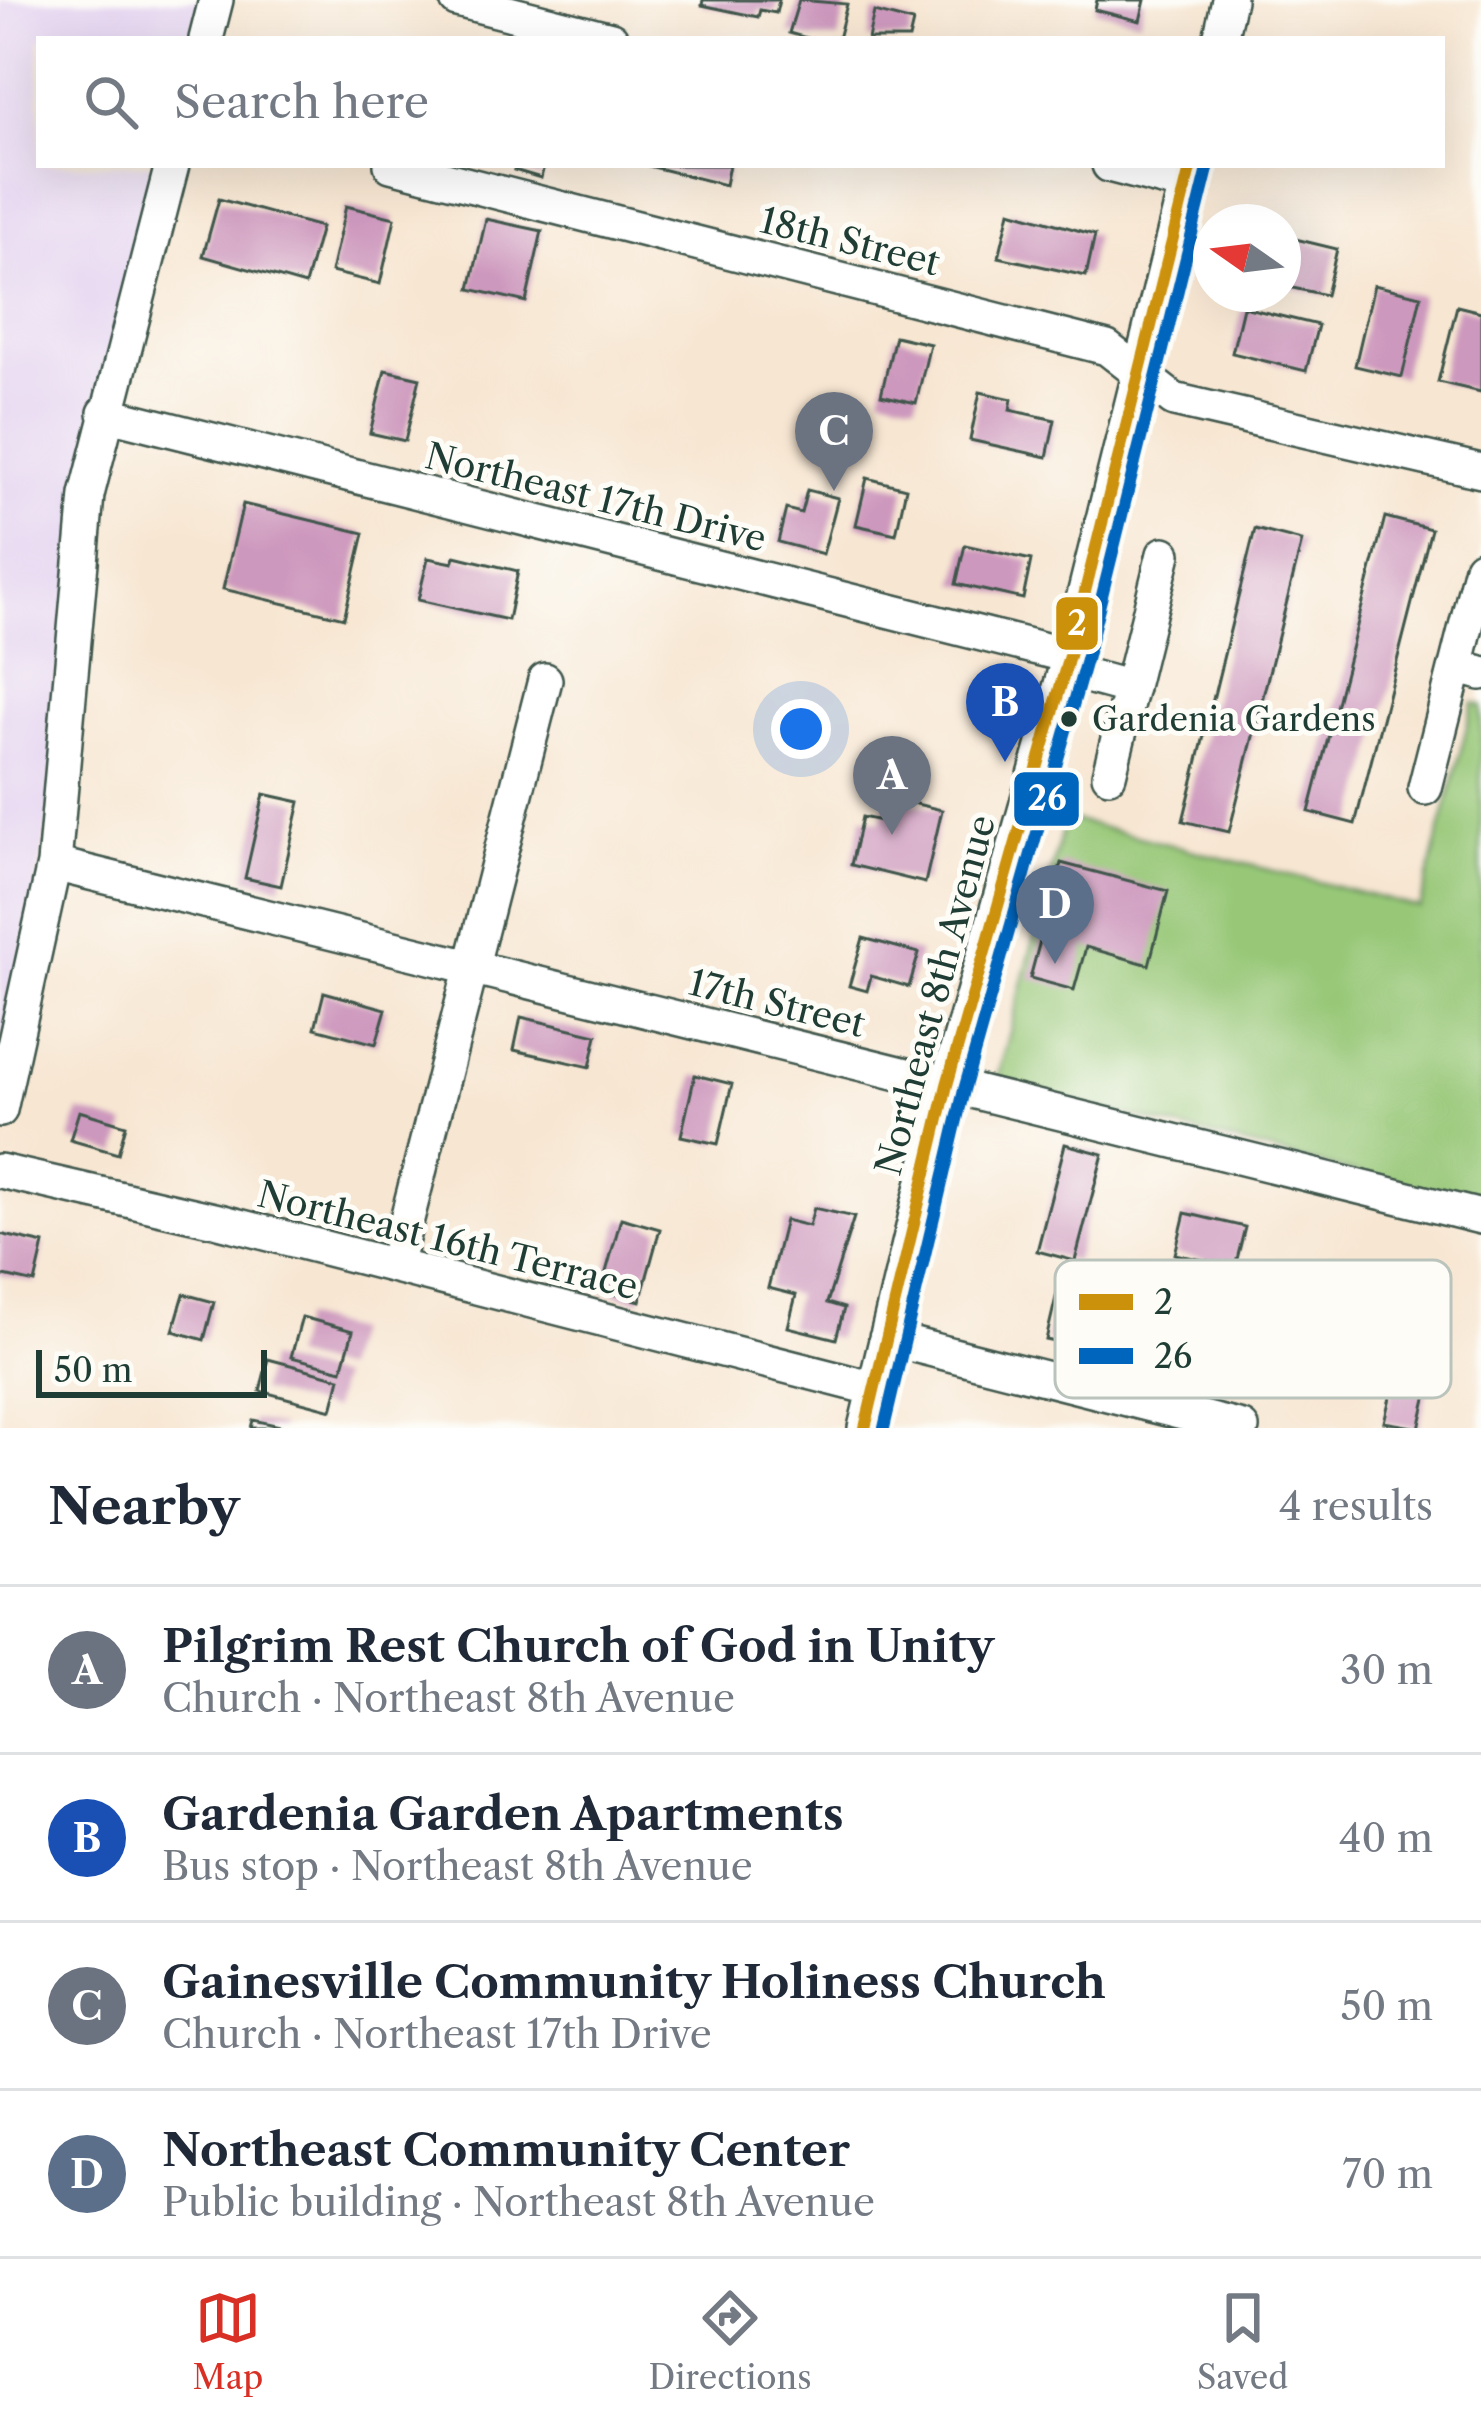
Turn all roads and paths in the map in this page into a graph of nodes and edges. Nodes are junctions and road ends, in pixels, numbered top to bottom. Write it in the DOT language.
graph roads {
  1 [pos="216,0"];
  2 [pos="457,0"];
  3 [pos="1229,0"];
  4 [pos="207,36"];
  5 [pos="599,36"];
  6 [pos="1221,36"];
  7 [pos="171,168"];
  8 [pos="403,168"];
  9 [pos="1133,168"];
  10 [pos="1188,175"];
  11 [pos="1142,375"];
  12 [pos="105,413"];
  13 [pos="1481,471"];
  14 [pos="1164,554"];
  15 [pos="1481,567"];
  16 [pos="1067,663"];
  17 [pos="1469,669"];
  18 [pos="545,680"];
  19 [pos="1131,688"];
  20 [pos="1109,775"];
  21 [pos="1425,788"];
  22 [pos="54,864"];
  23 [pos="473,968"];
  24 [pos="947,1085"];
  25 [pos="0,1110"];
  26 [pos="0,1171"];
  27 [pos="1481,1217"];
  28 [pos="395,1266"];
  29 [pos="886,1338"];
  30 [pos="1055,1381"];
  31 [pos="875,1389"];
  32 [pos="1123,1398"];
  33 [pos="865,1428"];
  34 [pos="1242,1428"];
  1 -- 4 [label="street"];
  2 -- 5 [label="street"];
  3 -- 6 [label="street"];
  7 -- 12 [label="street"];
  8 -- 11 [label="street, 18th Street"];
  9 -- 10 [label="street"];
  10 -- 11 [label="street, Northeast 8th Avenue"];
  11 -- 13 [label="street, 18th Street"];
  11 -- 16 [label="street, Northeast 8th Avenue"];
  12 -- 16 [label="street, Northeast 17th Drive"];
  12 -- 22 [label="street"];
  14 -- 19 [label="street"];
  15 -- 17 [label="street"];
  16 -- 19 [label="street, Northeast 17th Drive"];
  16 -- 24 [label="street, Northeast 8th Avenue"];
  17 -- 21 [label="street"];
  18 -- 23 [label="street"];
  19 -- 20 [label="street"];
  22 -- 23 [label="street, 17th Street"];
  22 -- 25 [label="street"];
  23 -- 24 [label="street, 17th Street"];
  23 -- 28 [label="street"];
  24 -- 27 [label="street, 17th Street"];
  24 -- 29 [label="street, Northeast 8th Avenue"];
  26 -- 28 [label="street, Northeast 16th Terrace"];
  28 -- 31 [label="street, Northeast 16th Terrace"];
  29 -- 30 [label="street"];
  29 -- 31 [label="street, Northeast 8th Avenue"];
  31 -- 33 [label="street, Northeast 8th Avenue"];
  32 -- 34 [label="street"];
}
